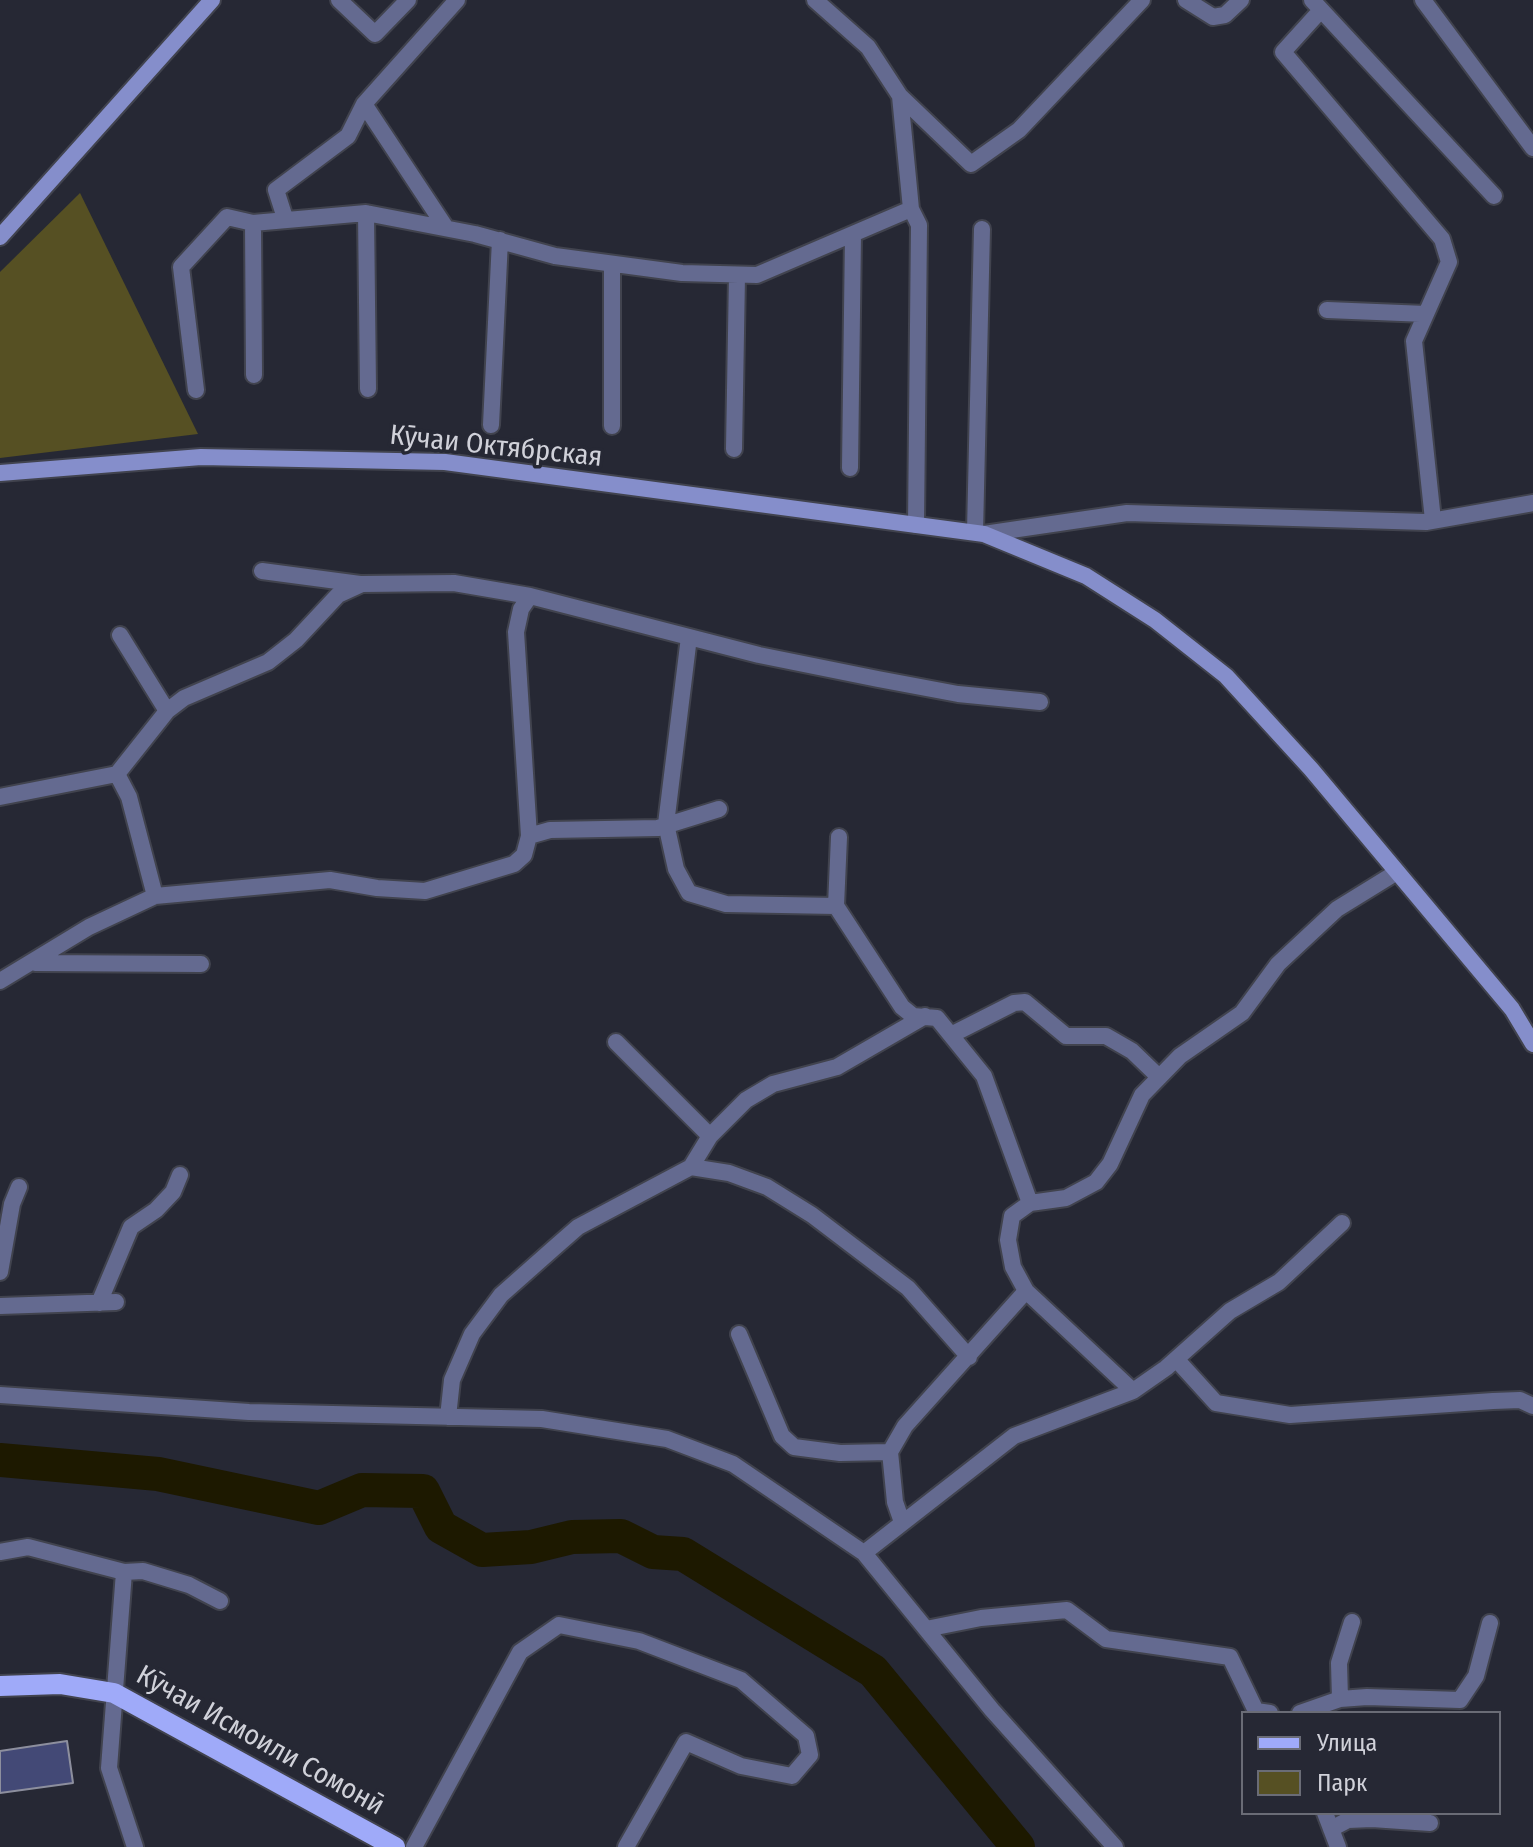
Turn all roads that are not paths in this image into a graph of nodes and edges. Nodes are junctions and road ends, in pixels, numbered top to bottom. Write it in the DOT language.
graph roads {
  1 [pos="212,0"];
  2 [pos="339,0"];
  3 [pos="408,0"];
  4 [pos="457,0"];
  5 [pos="815,0"];
  6 [pos="1142,0"];
  7 [pos="1186,0"];
  8 [pos="1241,0"];
  9 [pos="1423,0"];
  10 [pos="1316,5"];
  11 [pos="900,96"];
  12 [pos="364,104"];
  13 [pos="1533,148"];
  14 [pos="1494,196"];
  15 [pos="911,209"];
  16 [pos="366,213"];
  17 [pos="285,218"];
  18 [pos="253,223"];
  19 [pos="446,228"];
  20 [pos="982,229"];
  21 [pos="853,234"];
  22 [pos="0,237"];
  23 [pos="500,240"];
  24 [pos="612,264"];
  25 [pos="737,275"];
  26 [pos="1327,310"];
  27 [pos="1426,314"];
  28 [pos="254,375"];
  29 [pos="368,389"];
  30 [pos="196,390"];
  31 [pos="491,425"];
  32 [pos="612,426"];
  33 [pos="734,449"];
  34 [pos="850,468"];
  35 [pos="0,473"];
  36 [pos="1533,503"];
  37 [pos="1433,520"];
  38 [pos="916,525"];
  39 [pos="979,533"];
  40 [pos="262,571"];
  41 [pos="362,584"];
  42 [pos="530,596"];
  43 [pos="120,635"];
  44 [pos="689,637"];
  45 [pos="1040,702"];
  46 [pos="167,711"];
  47 [pos="117,774"];
  48 [pos="0,797"];
  49 [pos="719,809"];
  50 [pos="666,824"];
  51 [pos="529,836"];
  52 [pos="839,837"];
  53 [pos="1397,872"];
  54 [pos="155,896"];
  55 [pos="836,906"];
  56 [pos="33,963"];
  57 [pos="201,964"];
  58 [pos="0,981"];
  59 [pos="926,1016"];
  60 [pos="951,1035"];
  61 [pos="616,1042"];
  62 [pos="1533,1044"];
  63 [pos="1159,1077"];
  64 [pos="710,1136"];
  65 [pos="691,1167"];
  66 [pos="180,1175"];
  67 [pos="19,1187"];
  68 [pos="1030,1203"];
  69 [pos="1342,1223"];
  70 [pos="0,1272"];
  71 [pos="1026,1291"];
  72 [pos="116,1302"];
  73 [pos="99,1303"];
  74 [pos="0,1306"];
  75 [pos="739,1334"];
  76 [pos="969,1357"];
  77 [pos="1176,1359"];
  78 [pos="1133,1391"];
  79 [pos="0,1395"];
  80 [pos="1533,1406"];
  81 [pos="448,1417"];
  82 [pos="890,1452"];
  83 [pos="902,1522"];
  84 [pos="0,1552"];
  85 [pos="864,1553"];
  86 [pos="124,1572"];
  87 [pos="220,1601"];
  88 [pos="1352,1622"];
  89 [pos="1490,1623"];
  90 [pos="926,1629"];
  91 [pos="0,1686"];
  92 [pos="114,1693"];
  93 [pos="1340,1699"];
  94 [pos="1256,1711"];
  95 [pos="1312,1711"];
  96 [pos="1328,1821"];
  97 [pos="1430,1823"];
  98 [pos="135,1847"];
  99 [pos="395,1847"];
  100 [pos="414,1847"];
  101 [pos="626,1847"];
  102 [pos="1115,1847"];
  103 [pos="1338,1847"];
  1 -- 22 [label="main road"];
  2 -- 3 [label="street"];
  4 -- 12 [label="street"];
  5 -- 11 [label="street"];
  6 -- 11 [label="street"];
  7 -- 8 [label="street"];
  9 -- 13 [label="street"];
  10 -- 14 [label="street"];
  10 -- 27 [label="street"];
  11 -- 15 [label="street"];
  12 -- 17 [label="street"];
  12 -- 19 [label="street"];
  15 -- 21 [label="street"];
  15 -- 38 [label="street"];
  16 -- 17 [label="street"];
  16 -- 19 [label="street"];
  16 -- 29 [label="street"];
  17 -- 18 [label="street"];
  18 -- 28 [label="street"];
  18 -- 30 [label="street"];
  19 -- 23 [label="street"];
  20 -- 39 [label="street"];
  21 -- 25 [label="street"];
  21 -- 34 [label="street"];
  23 -- 24 [label="street"];
  23 -- 31 [label="street"];
  24 -- 25 [label="street"];
  24 -- 32 [label="street"];
  25 -- 33 [label="street"];
  26 -- 27 [label="street"];
  27 -- 37 [label="street"];
  35 -- 38 [label="main road, Кӯчаи Октябрская"];
  36 -- 37 [label="street"];
  37 -- 39 [label="street"];
  38 -- 39 [label="main road, Кӯчаи Октябрская"];
  39 -- 53 [label="main road, Кӯчаи Октябрская"];
  40 -- 41 [label="street"];
  41 -- 42 [label="street"];
  41 -- 46 [label="street"];
  42 -- 44 [label="street"];
  42 -- 51 [label="street"];
  43 -- 46 [label="street"];
  44 -- 45 [label="street"];
  44 -- 50 [label="street"];
  46 -- 47 [label="street"];
  47 -- 48 [label="street"];
  47 -- 54 [label="street"];
  49 -- 50 [label="street"];
  50 -- 51 [label="street"];
  50 -- 55 [label="street"];
  51 -- 54 [label="street"];
  52 -- 55 [label="street"];
  53 -- 62 [label="main road, Кӯчаи Октябрская"];
  53 -- 63 [label="street"];
  54 -- 56 [label="street"];
  55 -- 59 [label="street"];
  56 -- 57 [label="street"];
  56 -- 58 [label="street"];
  59 -- 60 [label="street"];
  59 -- 64 [label="street"];
  60 -- 63 [label="street"];
  60 -- 68 [label="street"];
  61 -- 64 [label="street"];
  63 -- 68 [label="street"];
  64 -- 65 [label="street"];
  65 -- 76 [label="street"];
  65 -- 81 [label="street"];
  66 -- 73 [label="street"];
  67 -- 70 [label="street"];
  68 -- 71 [label="street"];
  69 -- 77 [label="street"];
  71 -- 76 [label="street"];
  71 -- 78 [label="street"];
  72 -- 73 [label="street"];
  73 -- 74 [label="street"];
  75 -- 82 [label="street"];
  76 -- 82 [label="street"];
  77 -- 78 [label="street"];
  77 -- 80 [label="street"];
  78 -- 83 [label="street"];
  79 -- 81 [label="street"];
  81 -- 85 [label="street"];
  82 -- 83 [label="street"];
  83 -- 85 [label="street"];
  84 -- 86 [label="street"];
  85 -- 90 [label="street"];
  86 -- 87 [label="street"];
  86 -- 92 [label="street"];
  88 -- 93 [label="street"];
  89 -- 93 [label="street"];
  90 -- 94 [label="street"];
  90 -- 102 [label="street"];
  91 -- 92 [label="main road, Кӯчаи Исмоили Сомонӣ"];
  92 -- 98 [label="street"];
  92 -- 99 [label="main road, Кӯчаи Исмоили Сомонӣ"];
  93 -- 95 [label="street"];
  96 -- 97 [label="street"];
  96 -- 103 [label="street"];
  100 -- 101 [label="street"];
}
